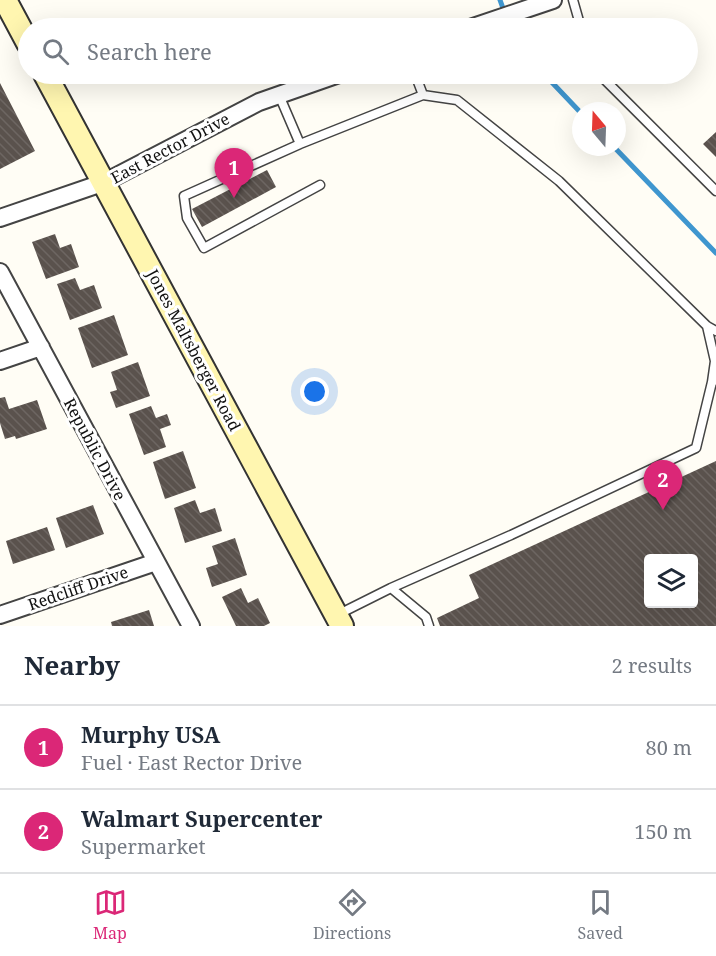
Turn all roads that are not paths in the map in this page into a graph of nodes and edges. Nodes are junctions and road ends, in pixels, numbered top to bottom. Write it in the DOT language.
graph roads {
  1 [pos="5,0"];
  2 [pos="573,0"];
  3 [pos="549,1"];
  4 [pos="499,18"];
  5 [pos="578,18"];
  6 [pos="18,24"];
  7 [pos="51,84"];
  8 [pos="310,84"];
  9 [pos="419,84"];
  10 [pos="609,84"];
  11 [pos="279,95"];
  12 [pos="423,95"];
  13 [pos="300,144"];
  14 [pos="105,182"];
  15 [pos="320,185"];
  16 [pos="716,191"];
  17 [pos="0,218"];
  18 [pos="0,272"];
  19 [pos="707,326"];
  20 [pos="716,330"];
  21 [pos="41,347"];
  22 [pos="0,361"];
  23 [pos="714,381"];
  24 [pos="156,562"];
  25 [pos="391,588"];
  26 [pos="0,615"];
  27 [pos="339,620"];
  28 [pos="191,626"];
  29 [pos="429,626"];
  1 -- 6 [label="main road"];
  2 -- 5 [label="lane"];
  3 -- 4 [label="street"];
  7 -- 14 [label="main road, Jones Maltsberger Road"];
  8 -- 11 [label="street, East Rector Drive"];
  9 -- 12 [label="lane"];
  10 -- 16 [label="lane"];
  11 -- 13 [label="lane"];
  11 -- 14 [label="street, East Rector Drive"];
  12 -- 13 [label="lane"];
  12 -- 19 [label="lane"];
  13 -- 15 [label="lane"];
  14 -- 17 [label="street, East Rector Drive"];
  14 -- 27 [label="main road, Jones Maltsberger Road"];
  18 -- 21 [label="street, Republic Drive"];
  19 -- 20 [label="lane"];
  19 -- 23 [label="lane"];
  21 -- 22 [label="street"];
  21 -- 24 [label="street, Republic Drive"];
  23 -- 25 [label="lane"];
  24 -- 26 [label="street, Redcliff Drive"];
  24 -- 28 [label="street, Republic Drive"];
  25 -- 27 [label="lane"];
  25 -- 29 [label="lane"];
}
